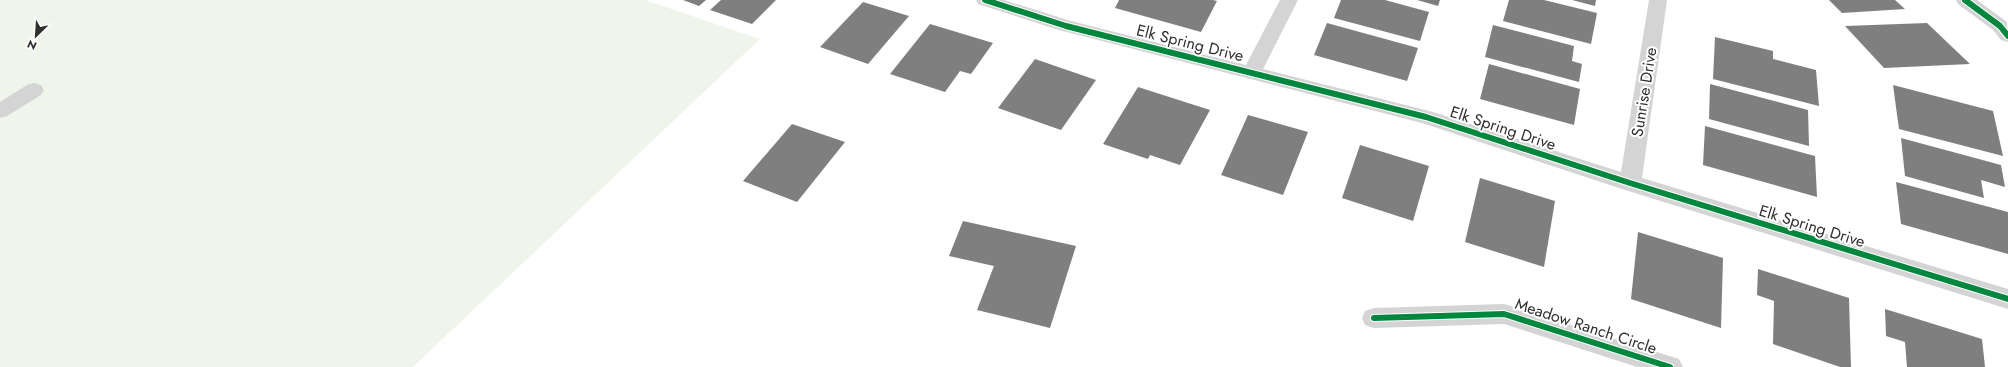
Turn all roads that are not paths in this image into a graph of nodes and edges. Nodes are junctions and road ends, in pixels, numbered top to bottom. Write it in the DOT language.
graph roads {
  1 [pos="985,0"];
  2 [pos="1289,0"];
  3 [pos="1658,0"];
  4 [pos="1965,0"];
  5 [pos="2008,36"];
  6 [pos="1252,72"];
  7 [pos="34,90"];
  8 [pos="0,111"];
  9 [pos="1630,183"];
  10 [pos="2008,299"];
  11 [pos="1374,318"];
  12 [pos="1670,367"];
  1 -- 6 [label="street, Elk Spring Drive"];
  2 -- 6 [label="street"];
  3 -- 9 [label="street, Sunrise Drive"];
  4 -- 5 [label="street"];
  6 -- 9 [label="street, Elk Spring Drive"];
  7 -- 8 [label="street"];
  9 -- 10 [label="street, Elk Spring Drive"];
  11 -- 12 [label="street, Meadow Ranch Circle"];
}
